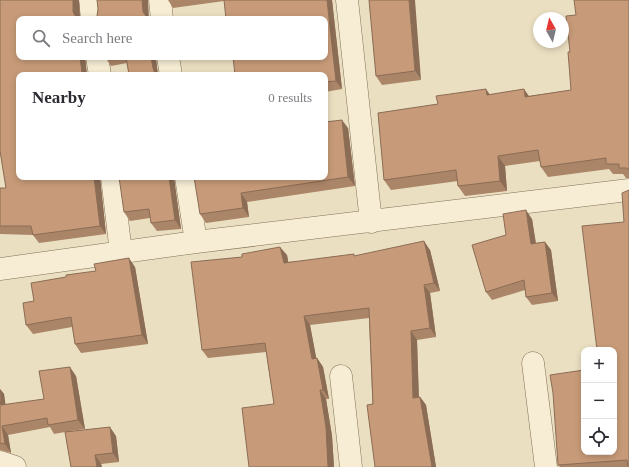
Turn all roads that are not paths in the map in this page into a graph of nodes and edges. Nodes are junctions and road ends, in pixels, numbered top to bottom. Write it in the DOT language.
graph roads {
  1 [pos="90,0"];
  2 [pos="160,0"];
  3 [pos="347,0"];
  4 [pos="92,16"];
  5 [pos="162,16"];
  6 [pos="98,60"];
  7 [pos="168,60"];
  8 [pos="100,72"];
  9 [pos="170,72"];
  10 [pos="112,180"];
  11 [pos="186,180"];
  12 [pos="629,190"];
  13 [pos="371,222"];
  14 [pos="196,242"];
  15 [pos="121,253"];
  16 [pos="0,269"];
  17 [pos="533,363"];
  18 [pos="341,376"];
  19 [pos="0,462"];
  20 [pos="15,467"];
  21 [pos="351,467"];
  22 [pos="546,467"];
  1 -- 4 [label="street"];
  2 -- 5 [label="street"];
  3 -- 13 [label="street"];
  6 -- 8 [label="street"];
  7 -- 9 [label="street"];
  10 -- 15 [label="street"];
  11 -- 14 [label="street"];
  12 -- 13 [label="street"];
  13 -- 14 [label="street"];
  14 -- 15 [label="street"];
  15 -- 16 [label="street"];
  17 -- 22 [label="street"];
  18 -- 21 [label="street"];
  19 -- 20 [label="street"];
}
